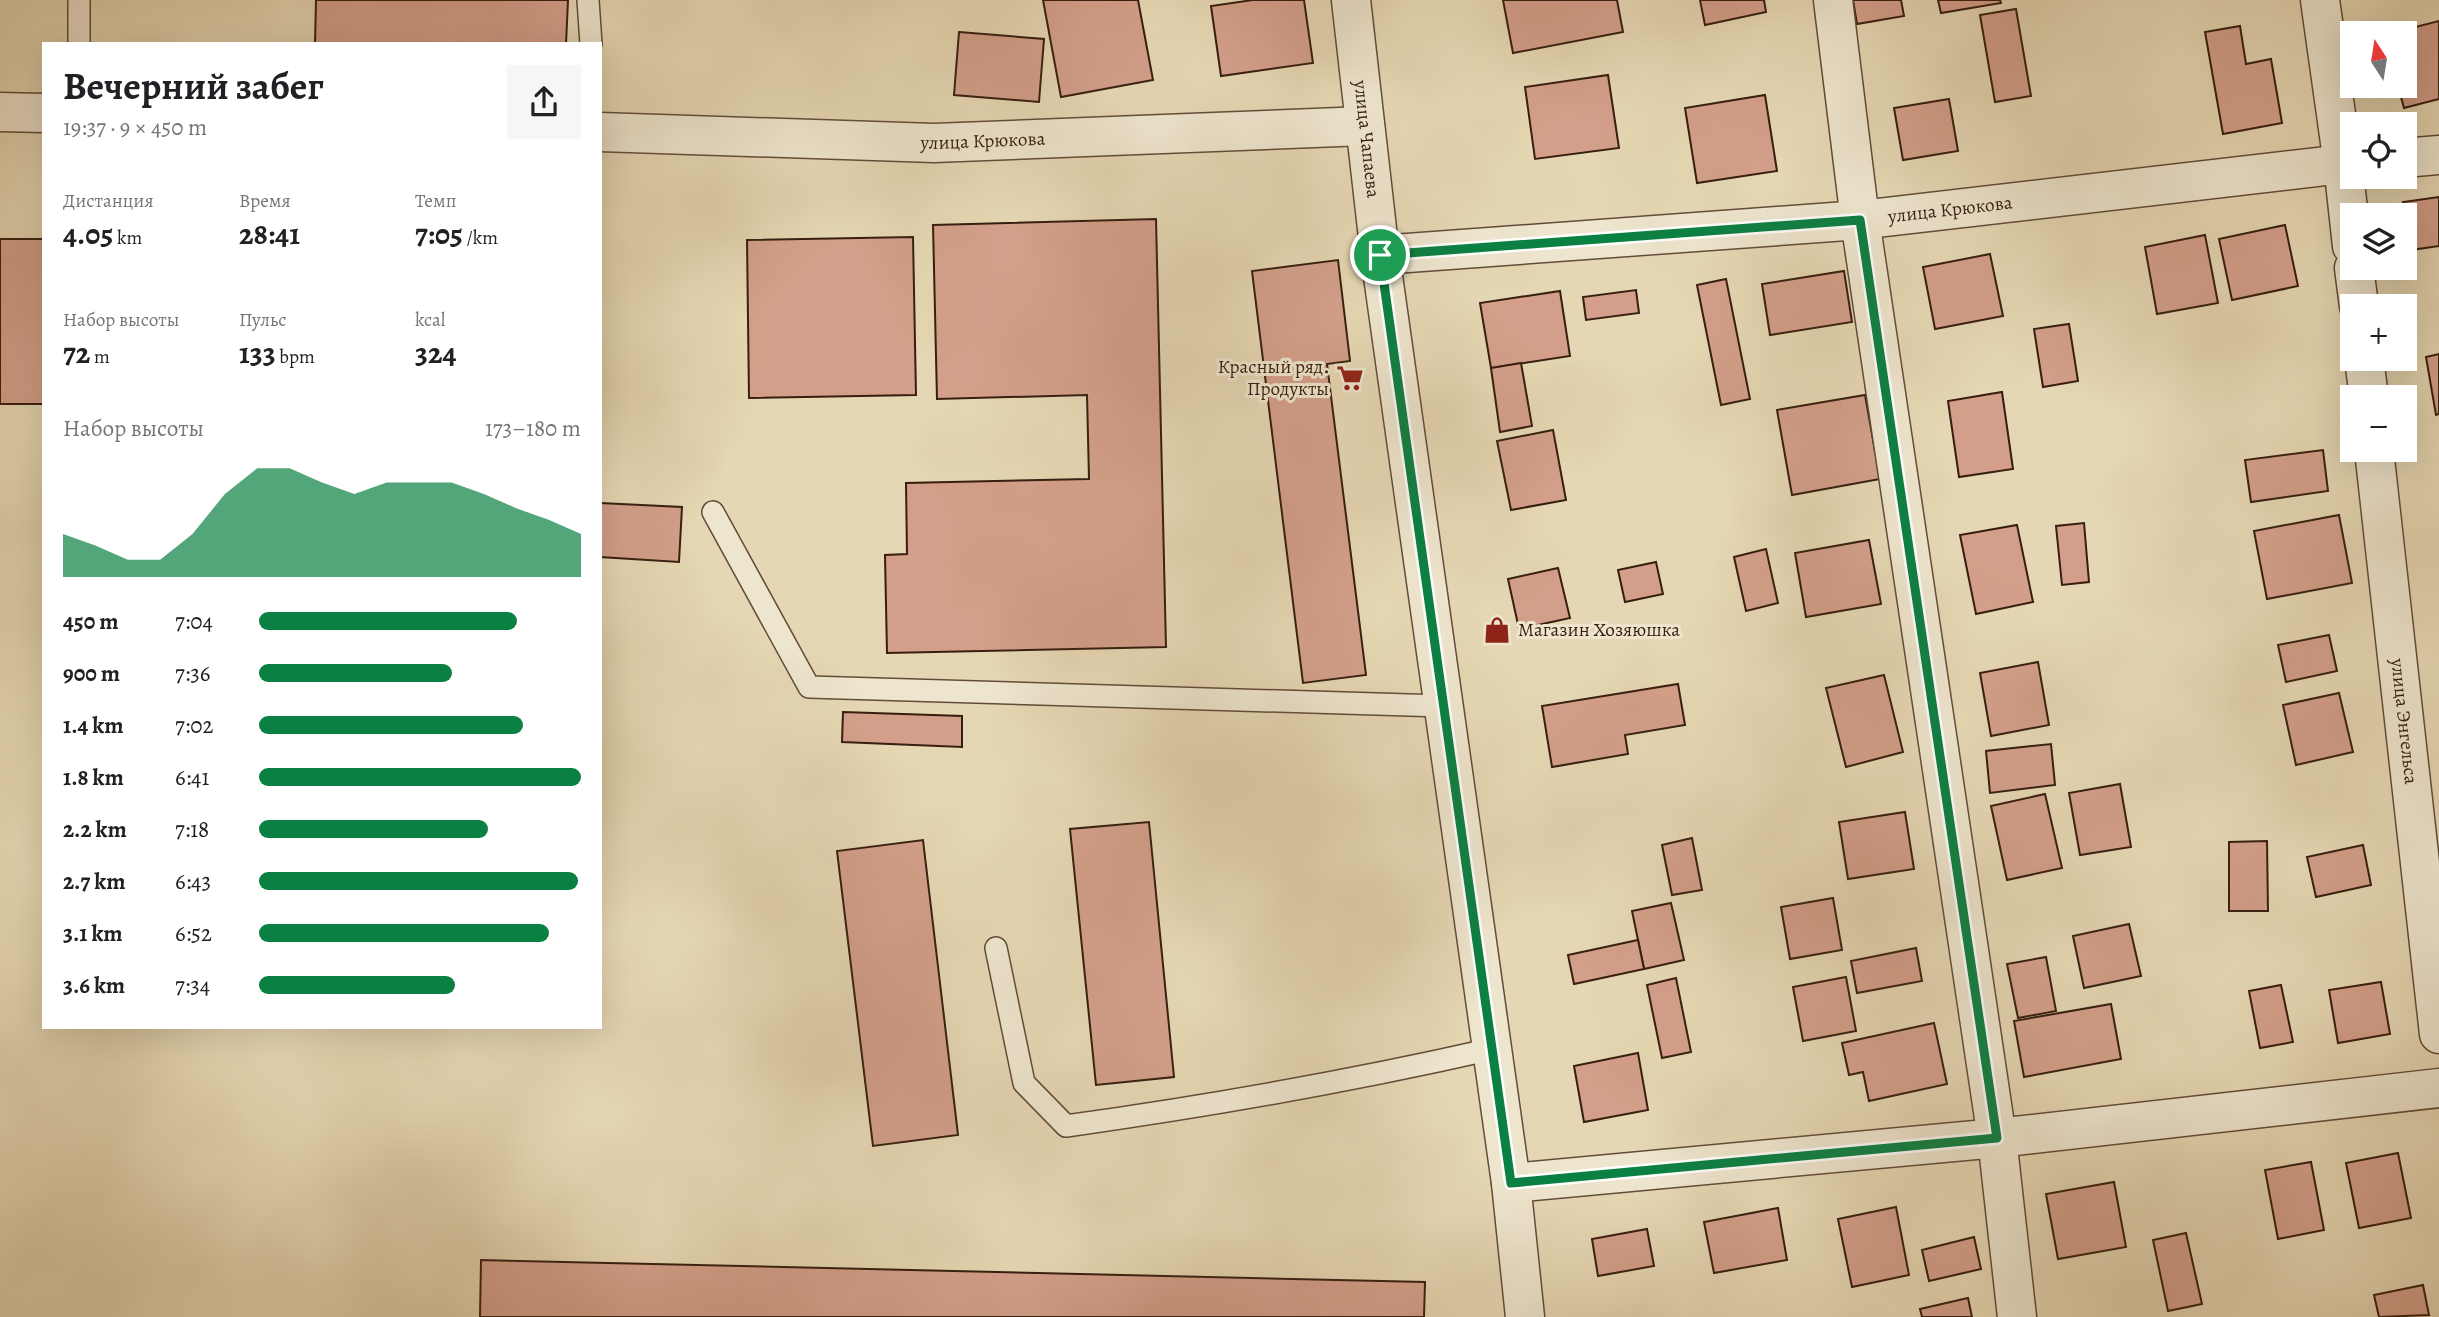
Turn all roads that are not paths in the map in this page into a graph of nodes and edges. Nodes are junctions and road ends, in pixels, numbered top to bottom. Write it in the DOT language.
graph roads {
  1 [pos="79,0"];
  2 [pos="588,0"];
  3 [pos="1351,0"];
  4 [pos="1833,0"];
  5 [pos="2320,0"];
  6 [pos="79,42"];
  7 [pos="591,42"];
  8 [pos="0,111"];
  9 [pos="42,113"];
  10 [pos="2340,117"];
  11 [pos="1365,126"];
  12 [pos="602,132"];
  13 [pos="2439,155"];
  14 [pos="2417,157"];
  15 [pos="2340,165"];
  16 [pos="1860,220"];
  17 [pos="1380,255"];
  18 [pos="2376,462"];
  19 [pos="713,512"];
  20 [pos="1442,706"];
  21 [pos="996,948"];
  22 [pos="2439,1034"];
  23 [pos="1492,1049"];
  24 [pos="2439,1087"];
  25 [pos="1997,1138"];
  26 [pos="1511,1183"];
  27 [pos="1525,1317"];
  28 [pos="2017,1317"];
  1 -- 6 [label="lane"];
  2 -- 7 [label="lane"];
  3 -- 11 [label="street, улица Чапаева"];
  4 -- 16 [label="street"];
  5 -- 10 [label="street"];
  8 -- 9 [label="street"];
  11 -- 12 [label="street, улица Крюкова"];
  11 -- 17 [label="street, улица Чапаева"];
  13 -- 14 [label="street"];
  15 -- 16 [label="street, улица Крюкова"];
  16 -- 17 [label="street, улица Крюкова"];
  16 -- 25 [label="street"];
  17 -- 20 [label="street, улица Чапаева"];
  18 -- 22 [label="street, улица Энгельса"];
  19 -- 20 [label="lane"];
  20 -- 23 [label="street, улица Чапаева"];
  21 -- 23 [label="lane"];
  23 -- 26 [label="street, улица Чапаева"];
  24 -- 25 [label="street"];
  25 -- 26 [label="street"];
  25 -- 28 [label="street"];
  26 -- 27 [label="street, улица Чапаева"];
}
